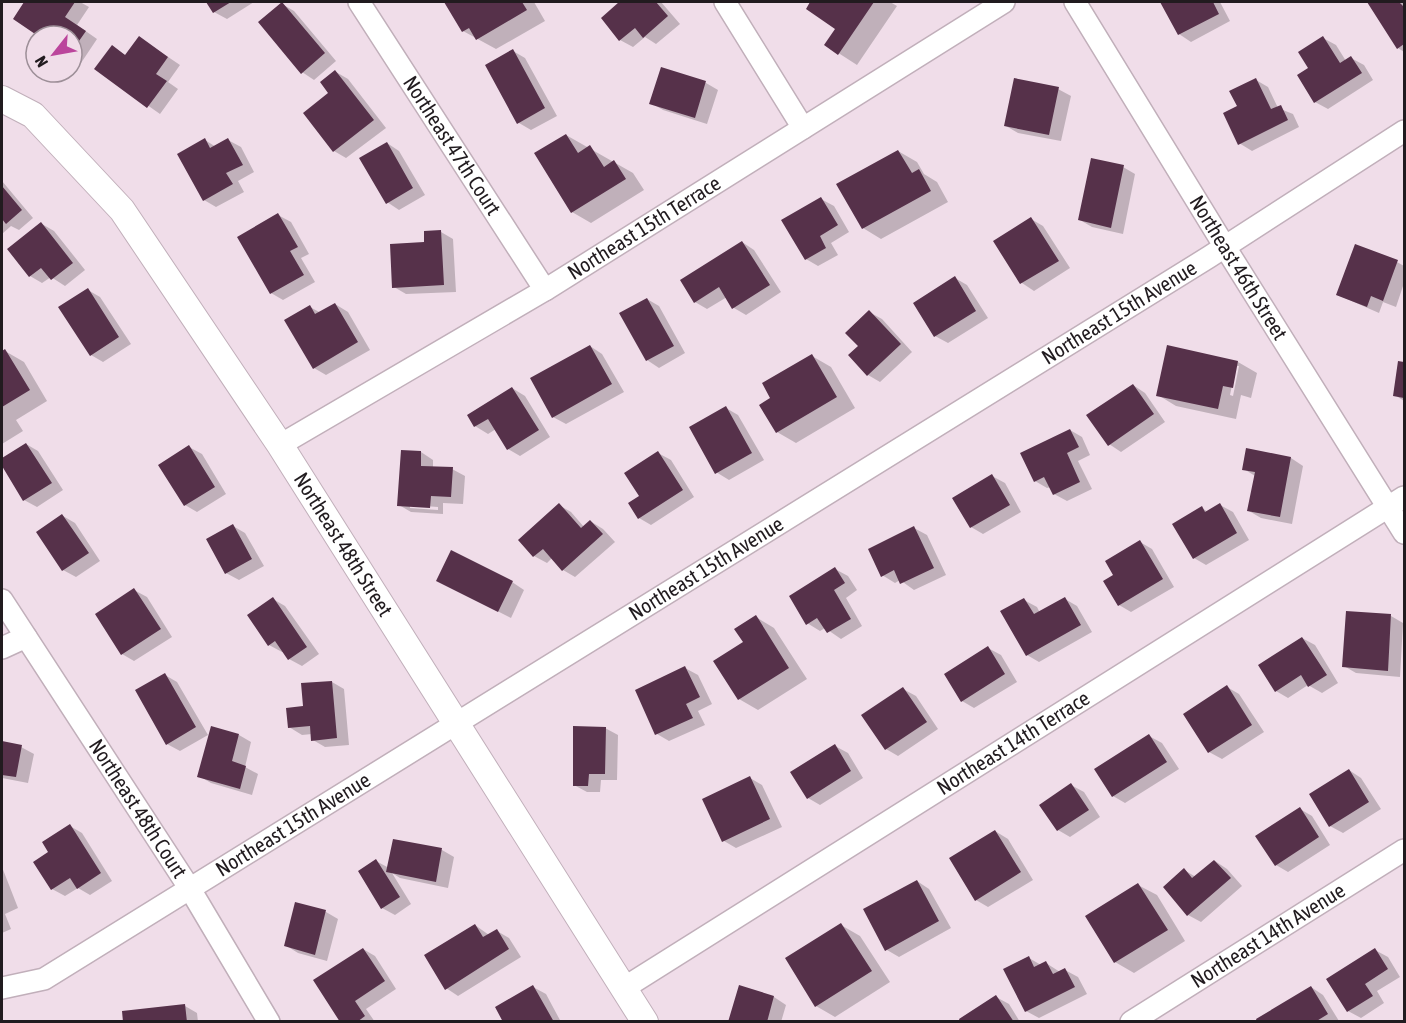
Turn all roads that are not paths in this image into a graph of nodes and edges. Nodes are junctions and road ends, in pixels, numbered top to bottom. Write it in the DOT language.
graph roads {
  1 [pos="360,2"];
  2 [pos="725,2"];
  3 [pos="1004,2"];
  4 [pos="1075,2"];
  5 [pos="2,99"];
  6 [pos="803,128"];
  7 [pos="1404,131"];
  8 [pos="1225,247"];
  9 [pos="545,290"];
  10 [pos="280,445"];
  11 [pos="1396,502"];
  12 [pos="1404,533"];
  13 [pos="2,600"];
  14 [pos="26,637"];
  15 [pos="2,648"];
  16 [pos="457,725"];
  17 [pos="1404,850"];
  18 [pos="190,890"];
  19 [pos="2,988"];
  20 [pos="624,988"];
  21 [pos="269,1022"];
  22 [pos="645,1022"];
  23 [pos="1131,1022"];
  1 -- 9 [label="street, Northeast 47th Court"];
  2 -- 6 [label="street"];
  3 -- 6 [label="street, Northeast 15th Terrace"];
  4 -- 8 [label="street, Northeast 46th Street"];
  5 -- 10 [label="street, Northeast 48th Street"];
  6 -- 9 [label="street, Northeast 15th Terrace"];
  7 -- 8 [label="street, Northeast 15th Avenue"];
  8 -- 11 [label="street, Northeast 46th Street"];
  8 -- 16 [label="street, Northeast 15th Avenue"];
  9 -- 10 [label="street, Northeast 15th Terrace"];
  10 -- 16 [label="street, Northeast 48th Street"];
  11 -- 12 [label="street, Northeast 46th Street"];
  11 -- 20 [label="street, Northeast 14th Terrace"];
  13 -- 14 [label="street, Northeast 48th Court"];
  14 -- 15 [label="street"];
  14 -- 18 [label="street, Northeast 48th Court"];
  16 -- 18 [label="street, Northeast 15th Avenue"];
  16 -- 20 [label="street, Northeast 48th Street"];
  17 -- 23 [label="street, Northeast 14th Avenue"];
  18 -- 19 [label="street, Northeast 15th Avenue"];
  18 -- 21 [label="street, Northeast 48th Court"];
  20 -- 22 [label="street, Northeast 48th Street"];
}
